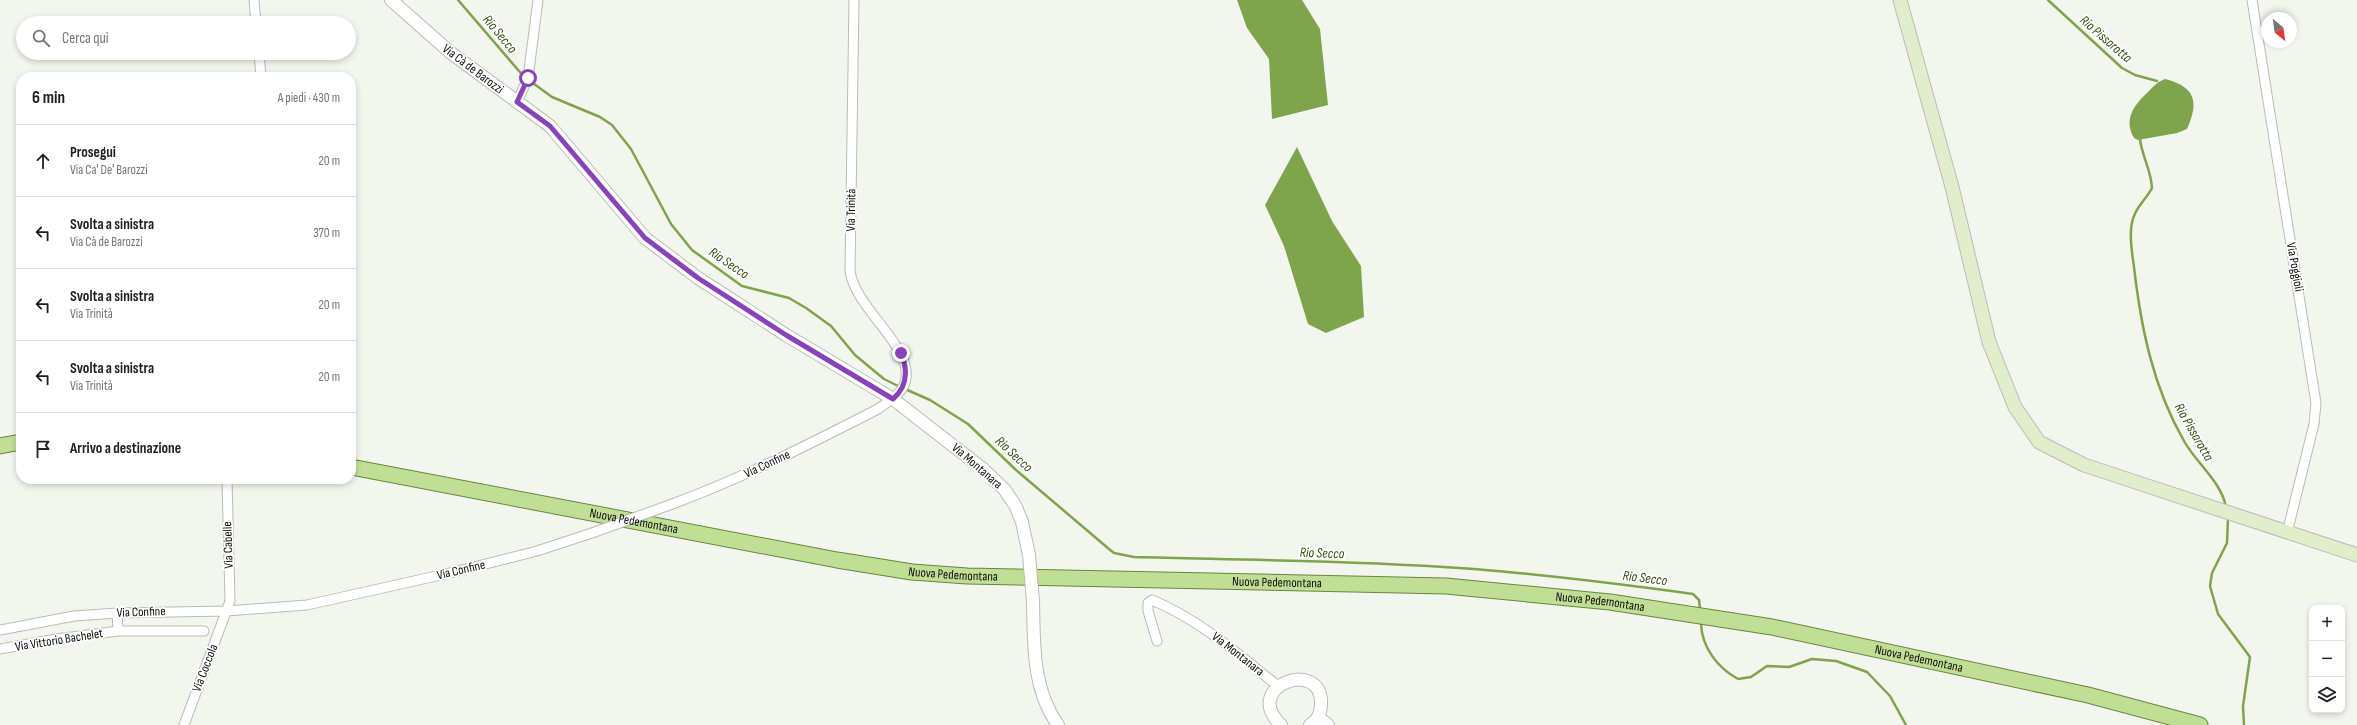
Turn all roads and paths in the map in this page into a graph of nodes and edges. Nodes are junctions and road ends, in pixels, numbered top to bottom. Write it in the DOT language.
graph roads {
  1 [pos="254,0"];
  2 [pos="391,0"];
  3 [pos="538,0"];
  4 [pos="854,0"];
  5 [pos="1900,0"];
  6 [pos="2252,0"];
  7 [pos="255,16"];
  8 [pos="260,60"];
  9 [pos="261,72"];
  10 [pos="517,102"];
  11 [pos="895,397"];
  12 [pos="16,443"];
  13 [pos="0,446"];
  14 [pos="356,467"];
  15 [pos="226,484"];
  16 [pos="2288,533"];
  17 [pos="2357,555"];
  18 [pos="227,611"];
  19 [pos="116,613"];
  20 [pos="0,630"];
  21 [pos="118,631"];
  22 [pos="204,631"];
  23 [pos="1157,641"];
  24 [pos="0,649"];
  25 [pos="1278,686"];
  26 [pos="1314,721"];
  27 [pos="1275,723"];
  28 [pos="184,725"];
  29 [pos="1058,725"];
  30 [pos="1328,725"];
  31 [pos="2200,725"];
  1 -- 7 [label="street"];
  2 -- 10 [label="street, Via Cà de Barozzi"];
  3 -- 10 [label="street"];
  4 -- 11 [label="street, Via Trinità"];
  5 -- 16 [label="main road"];
  6 -- 16 [label="street, Via Poggioli"];
  8 -- 9 [label="street"];
  10 -- 11 [label="street, Via Cà de Barozzi"];
  11 -- 18 [label="street, Via Confine, bridge"];
  11 -- 29 [label="street, Via Montanara, bridge"];
  12 -- 13 [label="main road"];
  14 -- 31 [label="main road, Nuova Pedemontana"];
  15 -- 18 [label="street, Via Cabelle"];
  16 -- 17 [label="main road"];
  18 -- 19 [label="street, Via Confine"];
  18 -- 28 [label="street, Via Coccola"];
  19 -- 20 [label="street, Via Confine"];
  19 -- 21 [label="street, Via Vittorio Bachelet"];
  21 -- 22 [label="street, Via Vittorio Bachelet"];
  21 -- 24 [label="street, Via Vittorio Bachelet"];
  23 -- 25 [label="street, Via Montanara"];
  25 -- 26 [label="street"];
  25 -- 27 [label="street"];
  26 -- 30 [label="street"];
}
